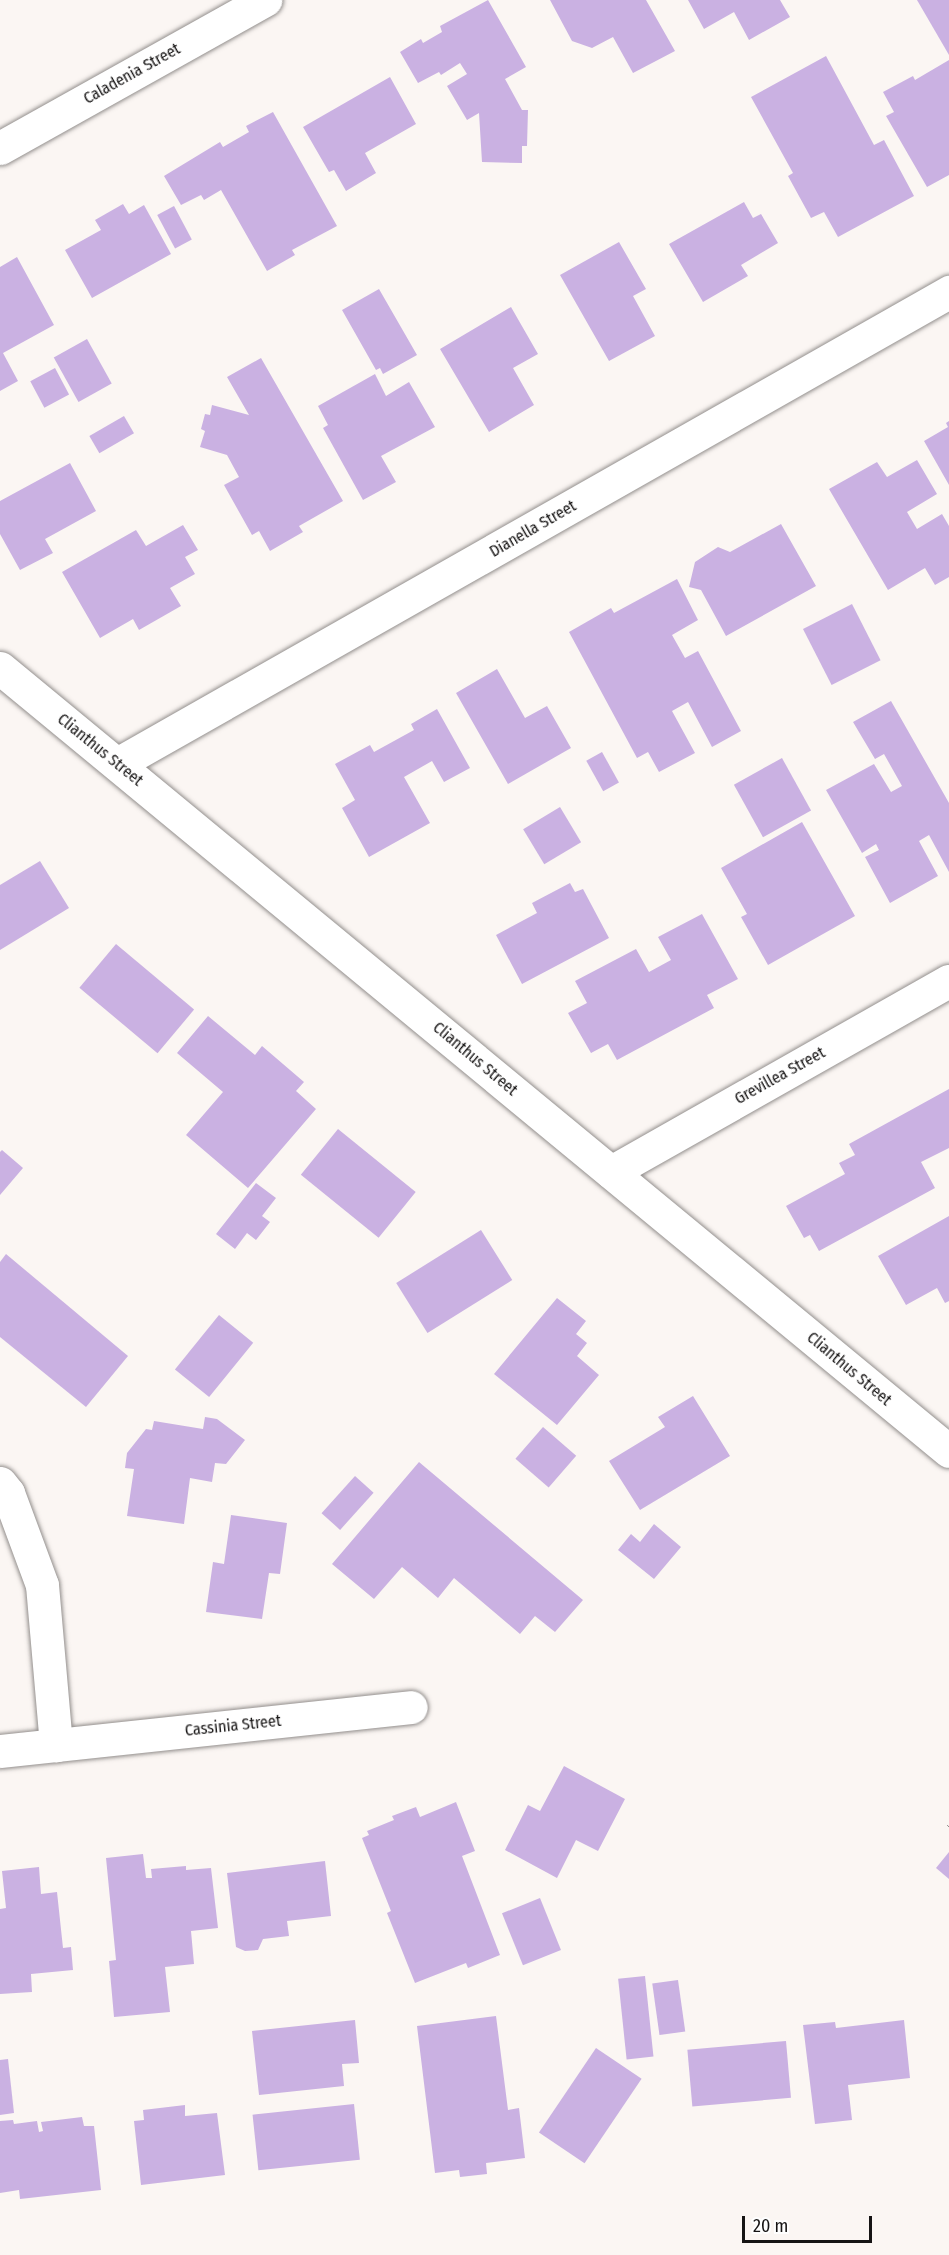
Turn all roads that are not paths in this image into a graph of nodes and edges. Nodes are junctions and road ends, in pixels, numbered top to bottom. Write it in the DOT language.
graph roads {
  1 [pos="265,0"];
  2 [pos="0,148"];
  3 [pos="949,292"];
  4 [pos="0,668"];
  5 [pos="117,764"];
  6 [pos="949,981"];
  7 [pos="611,1172"];
  8 [pos="949,1451"];
  9 [pos="0,1483"];
  10 [pos="411,1707"];
  11 [pos="56,1745"];
  12 [pos="0,1751"];
  1 -- 2 [label="street, Caladenia Street"];
  3 -- 5 [label="street, Dianella Street"];
  4 -- 5 [label="street, Clianthus Street"];
  5 -- 7 [label="street, Clianthus Street"];
  6 -- 7 [label="street, Grevillea Street"];
  7 -- 8 [label="street, Clianthus Street"];
  9 -- 11 [label="street"];
  10 -- 11 [label="street, Cassinia Street"];
  11 -- 12 [label="street, Cassinia Street"];
}
